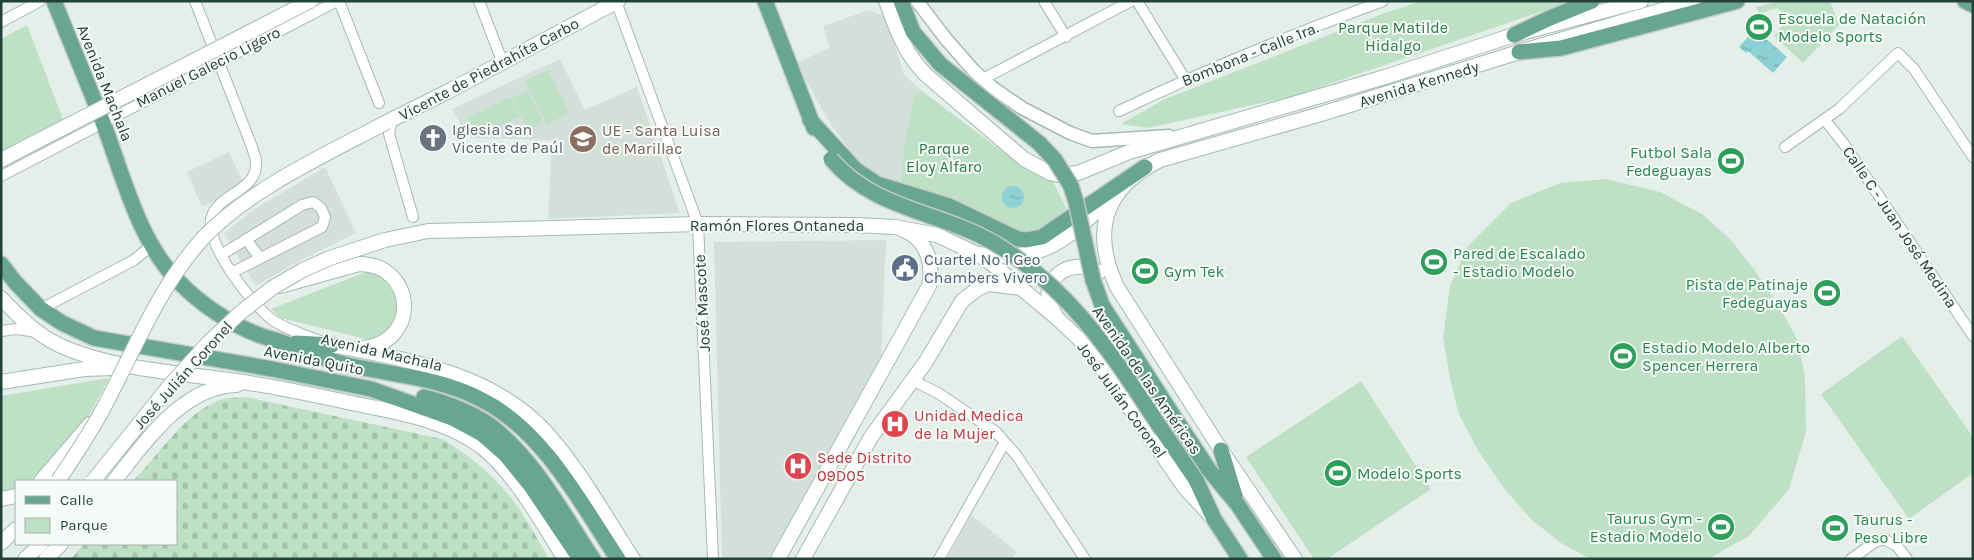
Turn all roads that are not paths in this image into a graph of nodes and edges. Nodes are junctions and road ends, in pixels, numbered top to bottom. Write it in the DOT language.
graph roads {
  1 [pos="40,1"];
  2 [pos="54,1"];
  3 [pos="195,1"];
  4 [pos="310,1"];
  5 [pos="338,1"];
  6 [pos="480,1"];
  7 [pos="617,1"];
  8 [pos="765,1"];
  9 [pos="886,1"];
  10 [pos="901,1"];
  11 [pos="917,1"];
  12 [pos="1044,1"];
  13 [pos="1132,1"];
  14 [pos="1137,1"];
  15 [pos="1383,1"];
  16 [pos="1592,1"];
  17 [pos="1641,1"];
  18 [pos="1693,1"];
  19 [pos="1738,1"];
  20 [pos="1965,1"];
  21 [pos="1973,5"];
  22 [pos="1621,14"];
  23 [pos="1,22"];
  24 [pos="1514,35"];
  25 [pos="1066,37"];
  26 [pos="1519,52"];
  27 [pos="219,61"];
  28 [pos="502,61"];
  29 [pos="983,79"];
  30 [pos="1185,79"];
  31 [pos="379,103"];
  32 [pos="1118,111"];
  33 [pos="389,120"];
  34 [pos="810,120"];
  35 [pos="1825,120"];
  36 [pos="102,122"];
  37 [pos="1184,135"];
  38 [pos="1785,147"];
  39 [pos="1973,157"];
  40 [pos="1,160"];
  41 [pos="1145,167"];
  42 [pos="1,176"];
  43 [pos="1131,179"];
  44 [pos="413,217"];
  45 [pos="698,224"];
  46 [pos="896,226"];
  47 [pos="516,229"];
  48 [pos="246,239"];
  49 [pos="152,246"];
  50 [pos="975,253"];
  51 [pos="221,255"];
  52 [pos="260,258"];
  53 [pos="1,264"];
  54 [pos="233,272"];
  55 [pos="1117,287"];
  56 [pos="272,288"];
  57 [pos="1022,288"];
  58 [pos="1,298"];
  59 [pos="41,309"];
  60 [pos="1058,319"];
  61 [pos="1,331"];
  62 [pos="37,332"];
  63 [pos="1973,336"];
  64 [pos="282,342"];
  65 [pos="332,346"];
  66 [pos="139,367"];
  67 [pos="912,380"];
  68 [pos="1,382"];
  69 [pos="264,384"];
  70 [pos="371,389"];
  71 [pos="103,409"];
  72 [pos="1005,442"];
  73 [pos="1221,450"];
  74 [pos="42,480"];
  75 [pos="59,480"];
  76 [pos="94,480"];
  77 [pos="115,480"];
  78 [pos="15,496"];
  79 [pos="1,499"];
  80 [pos="1238,505"];
  81 [pos="1214,519"];
  82 [pos="15,530"];
  83 [pos="1,543"];
  84 [pos="40,545"];
  85 [pos="59,545"];
  86 [pos="25,559"];
  87 [pos="46,559"];
  88 [pos="565,559"];
  89 [pos="580,559"];
  90 [pos="593,559"];
  91 [pos="618,559"];
  92 [pos="633,559"];
  93 [pos="713,559"];
  94 [pos="778,559"];
  95 [pos="803,559"];
  96 [pos="939,559"];
  97 [pos="1085,559"];
  98 [pos="1240,559"];
  99 [pos="1274,559"];
  100 [pos="1295,559"];
  101 [pos="1851,559"];
  102 [pos="1907,559"];
  1 -- 23 [label="street"];
  2 -- 36 [label="main road, Avenida Machala"];
  3 -- 27 [label="street"];
  4 -- 40 [label="main road, Manuel Galecio Ligero, bridge"];
  5 -- 27 [label="street, Manuel Galecio Ligero"];
  5 -- 31 [label="street"];
  6 -- 28 [label="street"];
  7 -- 28 [label="main road, Vicente de Piedrahíta Carbo"];
  7 -- 45 [label="street, José Mascote"];
  8 -- 34 [label="main road, Avenida de las Américas"];
  9 -- 37 [label="main road"];
  10 -- 80 [label="main road, Avenida de las Américas, bridge"];
  11 -- 29 [label="street"];
  12 -- 25 [label="street"];
  13 -- 25 [label="street"];
  14 -- 30 [label="street"];
  15 -- 30 [label="street, Bombona - Calle 1ra."];
  16 -- 24 [label="main road"];
  17 -- 22 [label="main road, Avenida Kennedy"];
  18 -- 22 [label="main road, Avenida Kennedy"];
  19 -- 26 [label="main road"];
  20 -- 21 [label="main road"];
  22 -- 24 [label="main road, Avenida Kennedy"];
  22 -- 26 [label="main road, Avenida Kennedy"];
  24 -- 37 [label="main road, Avenida Kennedy"];
  25 -- 29 [label="street"];
  26 -- 41 [label="main road, Avenida Kennedy"];
  27 -- 36 [label="street, Manuel Galecio Ligero"];
  27 -- 51 [label="street"];
  28 -- 33 [label="main road, Vicente de Piedrahíta Carbo"];
  29 -- 37 [label="street"];
  30 -- 32 [label="street, Bombona - Calle 1ra."];
  33 -- 44 [label="street"];
  33 -- 71 [label="main road, bridge"];
  34 -- 41 [label="main road"];
  34 -- 81 [label="main road, Avenida de las Américas, bridge"];
  35 -- 38 [label="street"];
  35 -- 39 [label="street"];
  35 -- 63 [label="street, Calle C - Juan José Medina"];
  36 -- 42 [label="street, Manuel Galecio Ligero"];
  36 -- 49 [label="main road, Avenida Machala"];
  41 -- 43 [label="main road, Avenida Kennedy"];
  43 -- 50 [label="main road"];
  43 -- 55 [label="main road"];
  45 -- 46 [label="main road, Ramón Flores Ontaneda"];
  45 -- 47 [label="main road, Ramón Flores Ontaneda"];
  45 -- 93 [label="street, José Mascote"];
  46 -- 50 [label="main road, Ramón Flores Ontaneda"];
  46 -- 94 [label="main road"];
  47 -- 56 [label="main road, José Julián Coronel, bridge"];
  48 -- 51 [label="street"];
  48 -- 52 [label="street"];
  48 -- 52 [label="street"];
  49 -- 59 [label="street"];
  49 -- 64 [label="main road, Avenida Machala"];
  50 -- 57 [label="main road, Ramón Flores Ontaneda"];
  51 -- 54 [label="street"];
  52 -- 54 [label="street"];
  53 -- 59 [label="main road, Avenida Quito"];
  54 -- 65 [label="street"];
  55 -- 60 [label="main road"];
  55 -- 73 [label="main road, Avenida de las Américas"];
  56 -- 65 [label="main road, bridge"];
  56 -- 76 [label="main road, José Julián Coronel, bridge"];
  57 -- 60 [label="main road, José Julián Coronel"];
  57 -- 67 [label="main road"];
  58 -- 62 [label="main road, Avenida Quito"];
  59 -- 70 [label="main road, Avenida Quito"];
  60 -- 81 [label="main road, José Julián Coronel"];
  61 -- 62 [label="street"];
  62 -- 66 [label="main road, Avenida Quito"];
  64 -- 65 [label="main road"];
  64 -- 91 [label="main road, Avenida Machala"];
  65 -- 92 [label="main road, Avenida Machala"];
  66 -- 68 [label="main road"];
  66 -- 69 [label="main road, Avenida Quito"];
  67 -- 72 [label="street"];
  67 -- 95 [label="main road"];
  69 -- 77 [label="main road"];
  69 -- 88 [label="main road, Avenida Quito"];
  70 -- 89 [label="main road, Avenida Quito"];
  70 -- 90 [label="main road"];
  71 -- 74 [label="main road, bridge"];
  71 -- 75 [label="main road, bridge"];
  72 -- 96 [label="street"];
  72 -- 97 [label="street"];
  73 -- 80 [label="main road"];
  73 -- 100 [label="main road, Avenida de las Américas"];
  78 -- 79 [label="main road"];
  80 -- 99 [label="main road, Avenida de las Américas"];
  81 -- 98 [label="main road, Avenida de las Américas"];
  82 -- 83 [label="main road"];
  84 -- 86 [label="main road"];
  85 -- 87 [label="main road"];
  101 -- 102 [label="street"];
}
